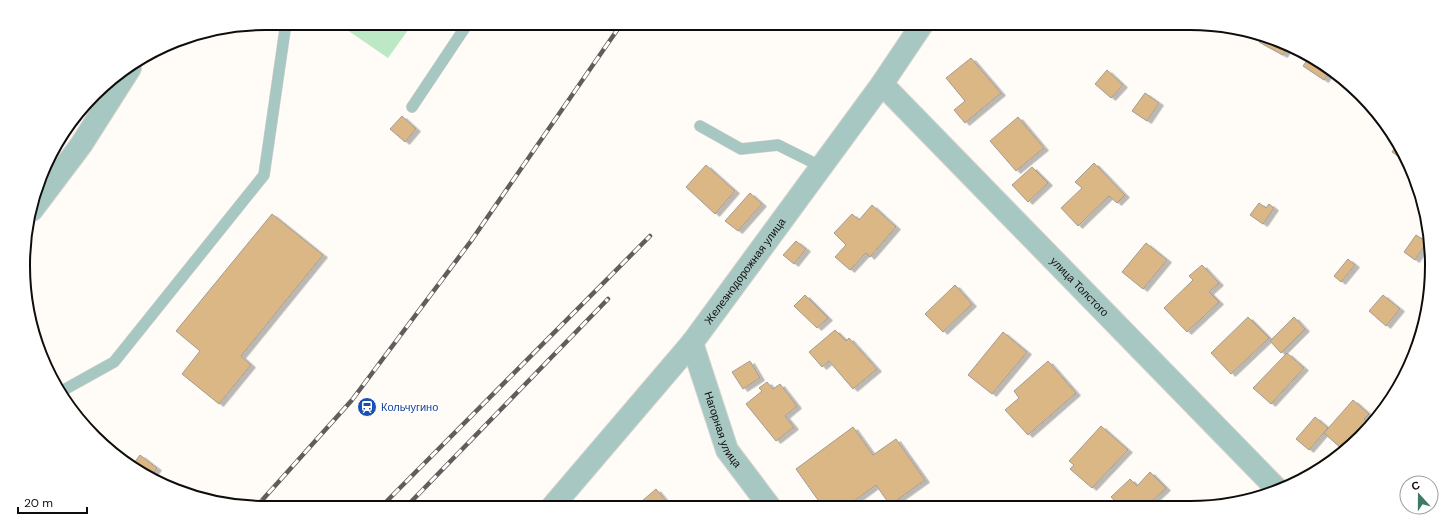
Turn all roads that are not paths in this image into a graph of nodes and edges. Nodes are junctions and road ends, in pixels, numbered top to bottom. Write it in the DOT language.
graph roads {
  1 [pos="285,30"];
  2 [pos="463,30"];
  3 [pos="918,30"];
  4 [pos="124,78"];
  5 [pos="882,84"];
  6 [pos="412,107"];
  7 [pos="700,126"];
  8 [pos="820,166"];
  9 [pos="39,200"];
  10 [pos="692,343"];
  11 [pos="66,389"];
  12 [pos="1274,486"];
  13 [pos="557,501"];
  14 [pos="765,501"];
  1 -- 11 [label="lane"];
  2 -- 6 [label="lane"];
  3 -- 5 [label="street, Железнодорожная улица"];
  4 -- 9 [label="street"];
  5 -- 8 [label="street, Железнодорожная улица"];
  5 -- 12 [label="street, улица Толстого"];
  7 -- 8 [label="lane"];
  8 -- 10 [label="street, Железнодорожная улица"];
  10 -- 13 [label="street, Железнодорожная улица"];
  10 -- 14 [label="street, Нагорная улица"];
}
